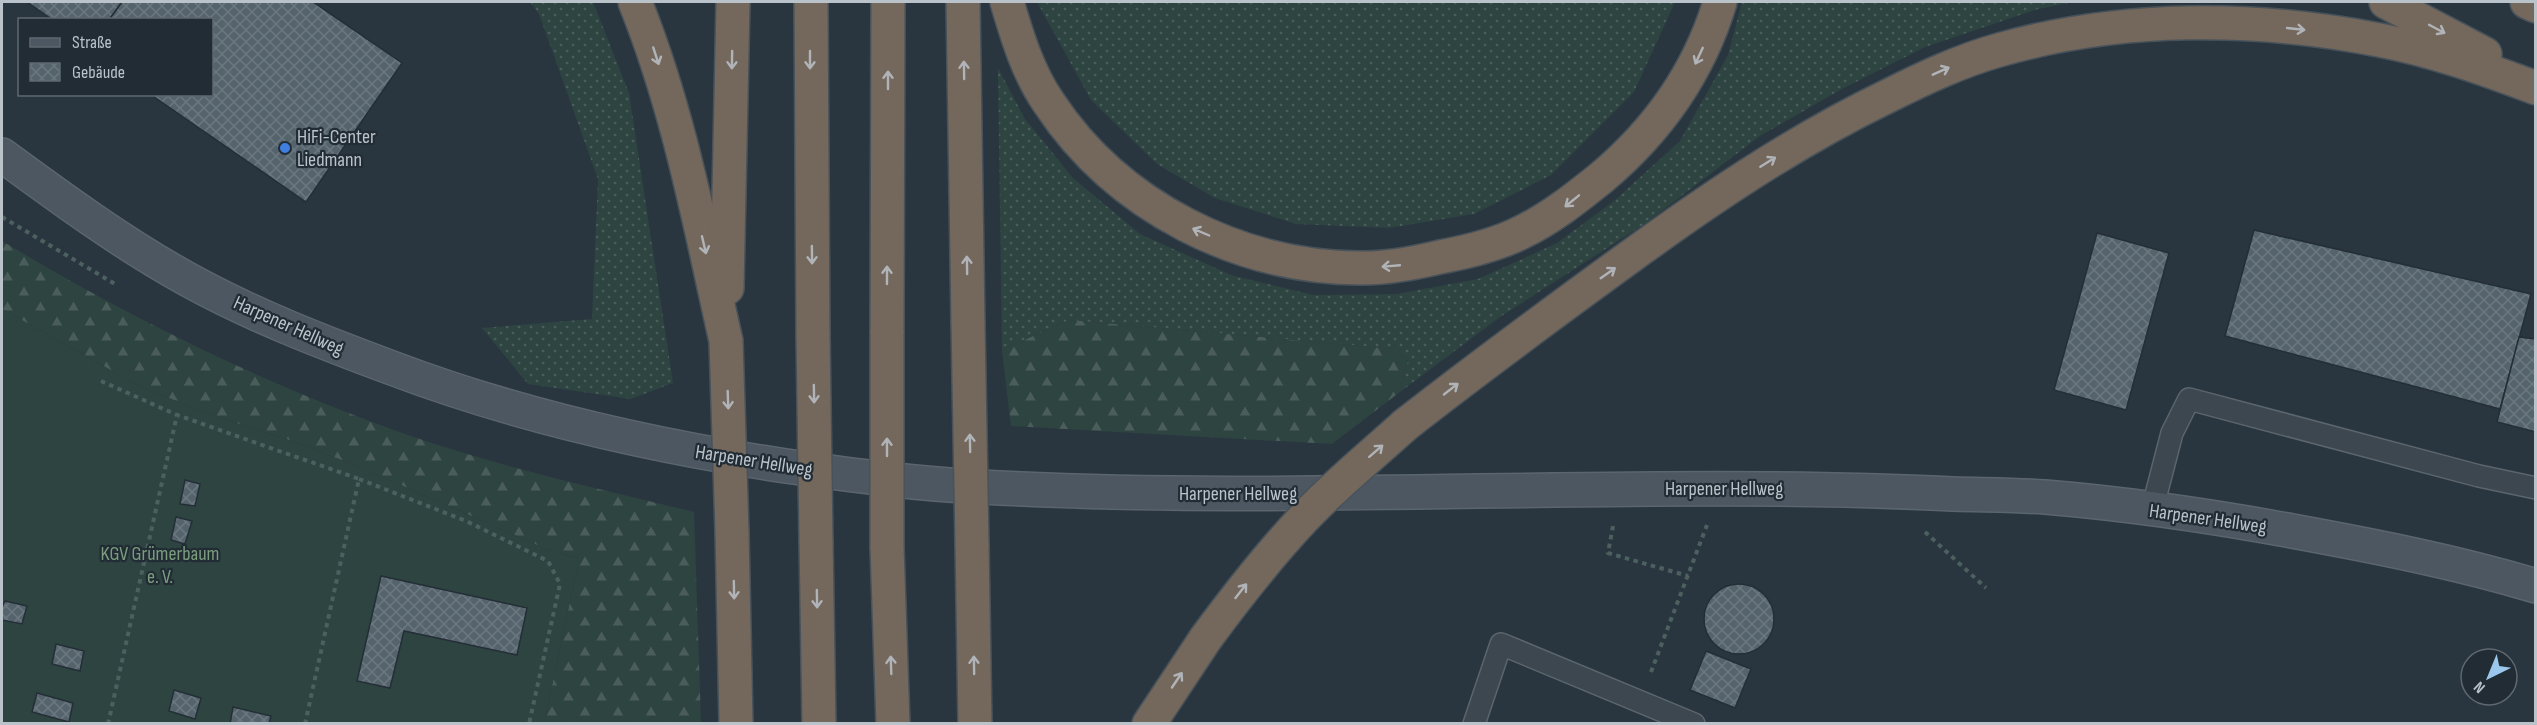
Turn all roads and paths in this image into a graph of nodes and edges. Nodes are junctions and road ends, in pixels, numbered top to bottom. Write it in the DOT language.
graph roads {
  1 [pos="634,2"];
  2 [pos="734,2"];
  3 [pos="811,2"];
  4 [pos="888,2"];
  5 [pos="963,2"];
  6 [pos="1007,2"];
  7 [pos="1720,2"];
  8 [pos="2386,2"];
  9 [pos="2527,2"];
  10 [pos="2535,6"];
  11 [pos="2535,81"];
  12 [pos="2535,88"];
  13 [pos="2,155"];
  14 [pos="726,341"];
  15 [pos="101,381"];
  16 [pos="177,415"];
  17 [pos="359,479"];
  18 [pos="1722,488"];
  19 [pos="2535,488"];
  20 [pos="1620,489"];
  21 [pos="1878,490"];
  22 [pos="2152,510"];
  23 [pos="1688,576"];
  24 [pos="2535,585"];
  25 [pos="1986,588"];
  26 [pos="1639,701"];
  27 [pos="108,723"];
  28 [pos="305,723"];
  29 [pos="529,723"];
  30 [pos="736,723"];
  31 [pos="819,723"];
  32 [pos="893,723"];
  33 [pos="975,723"];
  34 [pos="1149,723"];
  35 [pos="1474,723"];
  36 [pos="1694,723"];
  1 -- 14 [label="highway, one-way"];
  2 -- 14 [label="highway, one-way"];
  3 -- 31 [label="highway, one-way, bridge"];
  32 -- 4 [label="highway, one-way, bridge"];
  33 -- 5 [label="highway, one-way, bridge"];
  7 -- 6 [label="highway, one-way"];
  8 -- 11 [label="highway, one-way"];
  9 -- 10 [label="highway"];
  34 -- 12 [label="highway, one-way, bridge"];
  13 -- 20 [label="main road, Harpener Hellweg"];
  14 -- 30 [label="highway, one-way, bridge"];
  15 -- 16 [label="path"];
  16 -- 17 [label="path"];
  16 -- 27 [label="path"];
  17 -- 28 [label="path"];
  17 -- 29 [label="path"];
  18 -- 20 [label="main road, Harpener Hellweg"];
  18 -- 21 [label="main road, Harpener Hellweg"];
  18 -- 23 [label="path"];
  19 -- 22 [label="lane"];
  20 -- 23 [label="path"];
  21 -- 22 [label="main road, Harpener Hellweg"];
  21 -- 25 [label="path"];
  22 -- 24 [label="main road, Harpener Hellweg"];
  23 -- 26 [label="path"];
  26 -- 35 [label="lane"];
  26 -- 36 [label="lane"];
}
